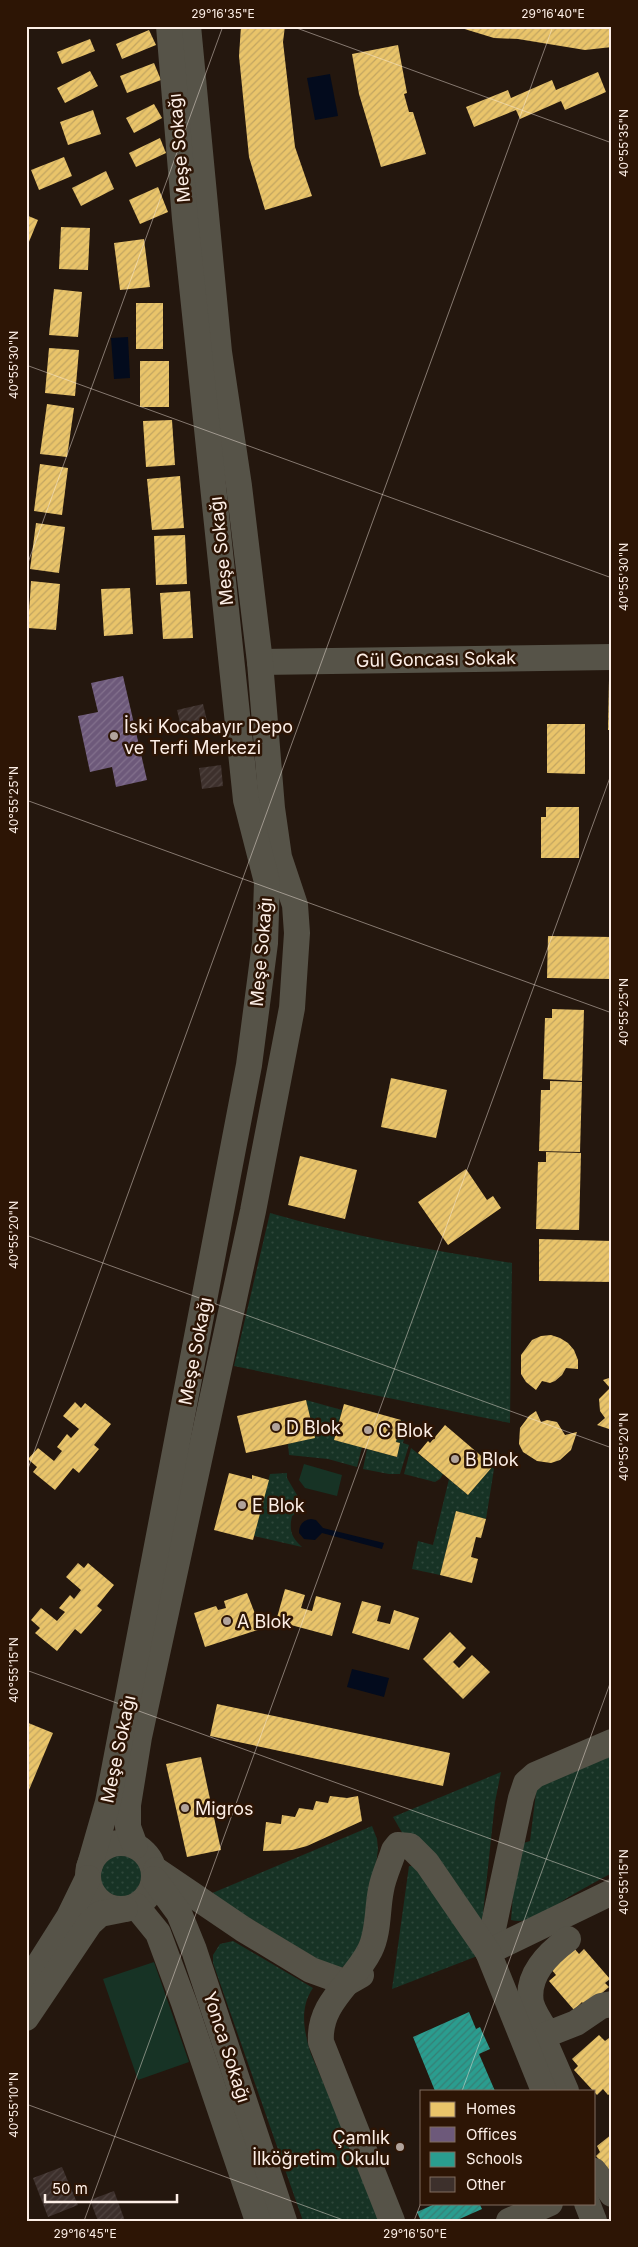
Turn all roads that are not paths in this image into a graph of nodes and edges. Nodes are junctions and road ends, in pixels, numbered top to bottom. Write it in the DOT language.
graph roads {
  1 [pos="169,26"];
  2 [pos="188,26"];
  3 [pos="612,657"];
  4 [pos="260,662"];
  5 [pos="612,1742"];
  6 [pos="135,1846"];
  7 [pos="89,1873"];
  8 [pos="154,1874"];
  9 [pos="612,1892"];
  10 [pos="130,1907"];
  11 [pos="568,1939"];
  12 [pos="488,1952"];
  13 [pos="348,1983"];
  14 [pos="26,1984"];
  15 [pos="612,2004"];
  16 [pos="26,2018"];
  17 [pos="548,2034"];
  18 [pos="544,2090"];
  19 [pos="566,2090"];
  20 [pos="596,2174"];
  21 [pos="612,2194"];
  22 [pos="548,2204"];
  23 [pos="587,2204"];
  24 [pos="258,2221"];
  25 [pos="284,2221"];
  26 [pos="392,2221"];
  27 [pos="509,2221"];
  28 [pos="594,2221"];
  1 -- 7 [label="street, Meşe Sokağı"];
  2 -- 4 [label="street, Meşe Sokağı"];
  3 -- 4 [label="street, Gül Goncası Sokak"];
  4 -- 6 [label="street, Meşe Sokağı"];
  5 -- 12 [label="street"];
  6 -- 7 [label="street"];
  6 -- 8 [label="street"];
  7 -- 10 [label="street"];
  7 -- 14 [label="street, Meşe Sokağı"];
  8 -- 10 [label="street"];
  8 -- 13 [label="street"];
  8 -- 25 [label="street, Yonca Sokağı"];
  9 -- 12 [label="street"];
  10 -- 16 [label="street"];
  10 -- 24 [label="street, Yonca Sokağı"];
  11 -- 17 [label="street"];
  12 -- 13 [label="street"];
  12 -- 18 [label="street"];
  13 -- 26 [label="street"];
  15 -- 17 [label="street"];
  17 -- 19 [label="street"];
  20 -- 21 [label="street"];
  22 -- 27 [label="street"];
  23 -- 28 [label="street"];
}
